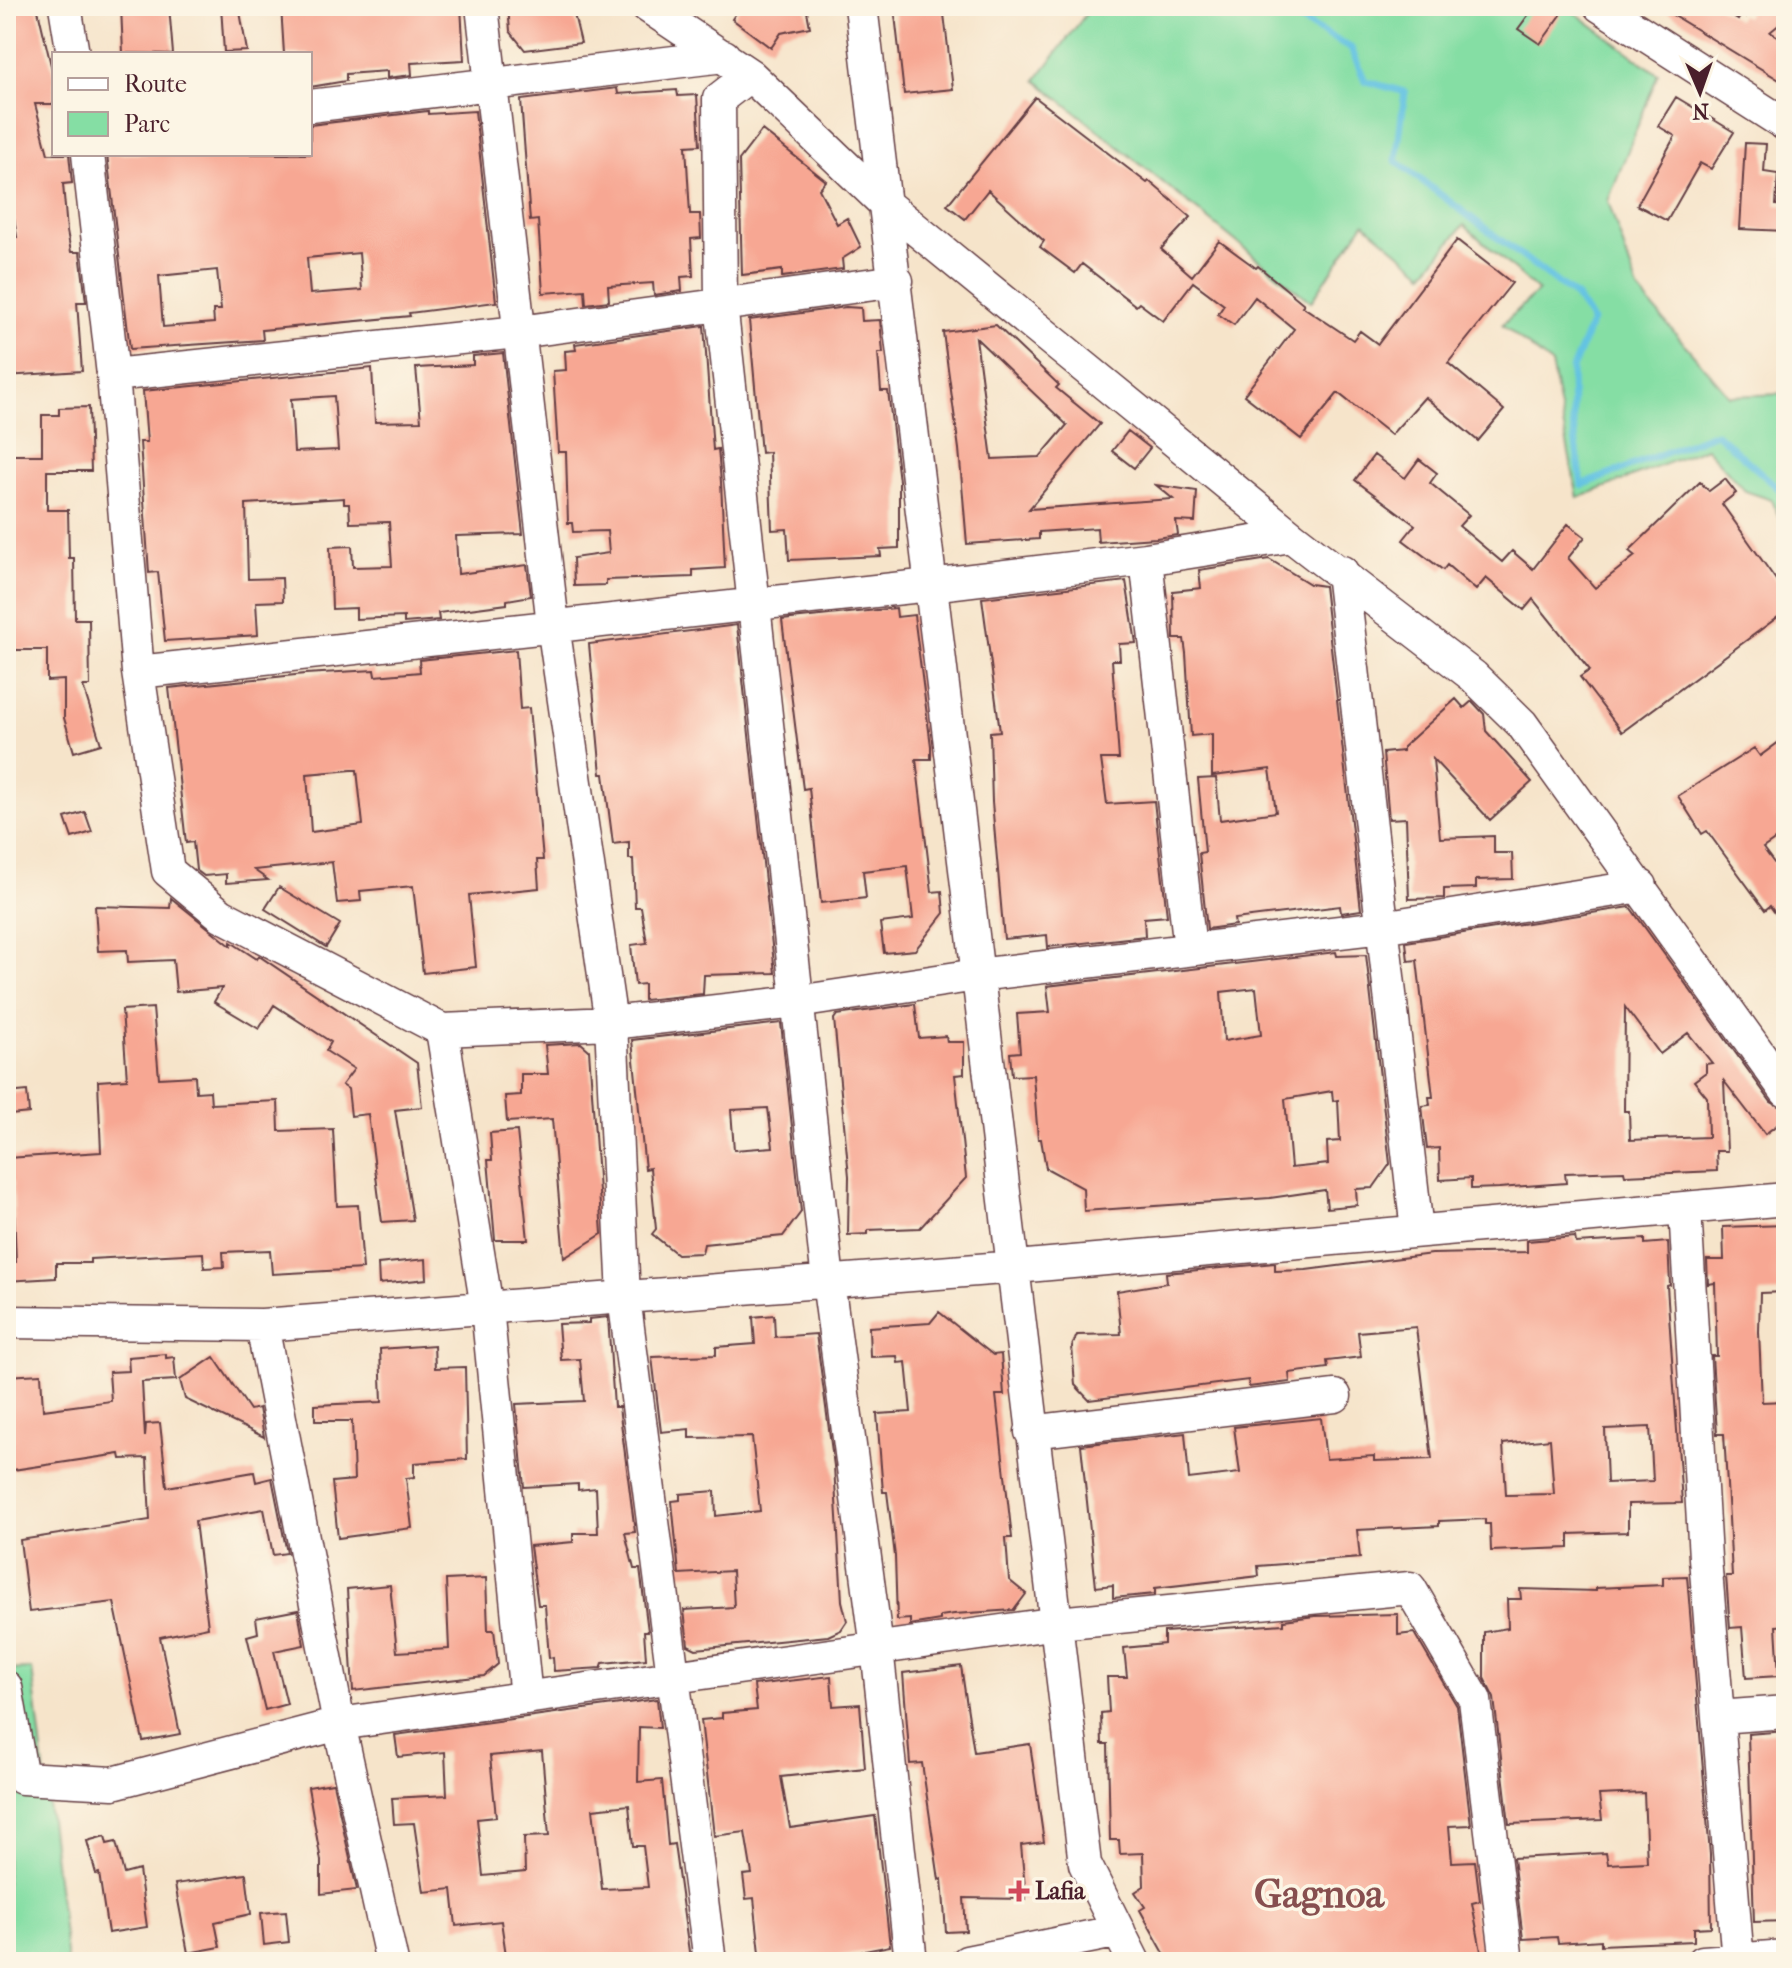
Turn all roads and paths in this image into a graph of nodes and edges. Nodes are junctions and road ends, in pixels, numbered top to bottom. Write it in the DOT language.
graph roads {
  1 [pos="65,6"];
  2 [pos="482,6"];
  3 [pos="647,6"];
  4 [pos="861,6"];
  5 [pos="1600,6"];
  6 [pos="73,52"];
  7 [pos="737,66"];
  8 [pos="491,83"];
  9 [pos="312,106"];
  10 [pos="1786,125"];
  11 [pos="88,156"];
  12 [pos="885,204"];
  13 [pos="897,281"];
  14 [pos="721,304"];
  15 [pos="519,332"];
  16 [pos="113,375"];
  17 [pos="1291,536"];
  18 [pos="1146,559"];
  19 [pos="1342,572"];
  20 [pos="930,585"];
  21 [pos="752,603"];
  22 [pos="553,625"];
  23 [pos="138,672"];
  24 [pos="1641,886"];
  25 [pos="1382,927"];
  26 [pos="1190,949"];
  27 [pos="977,975"];
  28 [pos="797,1002"];
  29 [pos="611,1023"];
  30 [pos="442,1030"];
  31 [pos="1786,1091"];
  32 [pos="1786,1199"];
  33 [pos="1685,1208"];
  34 [pos="1417,1231"];
  35 [pos="1016,1267"];
  36 [pos="828,1281"];
  37 [pos="624,1297"];
  38 [pos="487,1308"];
  39 [pos="6,1322"];
  40 [pos="262,1325"];
  41 [pos="1335,1396"];
  42 [pos="1031,1432"];
  43 [pos="1058,1623"];
  44 [pos="877,1648"];
  45 [pos="671,1677"];
  46 [pos="6,1687"];
  47 [pos="526,1698"];
  48 [pos="1786,1712"];
  49 [pos="1718,1717"];
  50 [pos="339,1724"];
  51 [pos="1119,1931"];
  52 [pos="1786,1956"];
  53 [pos="1738,1960"];
  54 [pos="392,1962"];
  55 [pos="710,1962"];
  56 [pos="911,1962"];
  57 [pos="967,1962"];
  58 [pos="1134,1962"];
  59 [pos="1507,1962"];
  60 [pos="1703,1962"];
  1 -- 6 [label="street"];
  2 -- 8 [label="street"];
  3 -- 7 [label="street"];
  4 -- 12 [label="street"];
  5 -- 10 [label="street"];
  7 -- 8 [label="street"];
  7 -- 12 [label="street"];
  7 -- 14 [label="street"];
  8 -- 9 [label="street"];
  8 -- 15 [label="street"];
  11 -- 16 [label="street"];
  12 -- 13 [label="street"];
  12 -- 17 [label="street"];
  13 -- 14 [label="street"];
  13 -- 20 [label="street"];
  14 -- 15 [label="street"];
  14 -- 21 [label="street"];
  15 -- 16 [label="street"];
  15 -- 22 [label="street"];
  16 -- 23 [label="street"];
  17 -- 18 [label="street"];
  17 -- 19 [label="street"];
  18 -- 20 [label="street"];
  18 -- 26 [label="street"];
  19 -- 24 [label="street"];
  19 -- 25 [label="street"];
  20 -- 21 [label="street"];
  20 -- 27 [label="street"];
  21 -- 22 [label="street"];
  21 -- 28 [label="street"];
  22 -- 23 [label="street"];
  22 -- 29 [label="street"];
  23 -- 30 [label="street"];
  24 -- 25 [label="street"];
  24 -- 31 [label="street"];
  25 -- 26 [label="street"];
  25 -- 34 [label="street"];
  26 -- 27 [label="street"];
  27 -- 28 [label="street"];
  27 -- 35 [label="street"];
  28 -- 29 [label="street"];
  28 -- 36 [label="street"];
  29 -- 30 [label="street"];
  29 -- 37 [label="street"];
  30 -- 38 [label="street"];
  32 -- 33 [label="street"];
  33 -- 34 [label="street"];
  33 -- 49 [label="street"];
  34 -- 35 [label="street"];
  35 -- 36 [label="street"];
  35 -- 42 [label="street"];
  36 -- 37 [label="street"];
  36 -- 44 [label="street"];
  37 -- 38 [label="street"];
  37 -- 45 [label="street"];
  38 -- 40 [label="street"];
  38 -- 47 [label="street"];
  39 -- 40 [label="street"];
  40 -- 50 [label="street"];
  41 -- 42 [label="street"];
  42 -- 43 [label="street"];
  43 -- 44 [label="street"];
  43 -- 51 [label="street"];
  43 -- 59 [label="street"];
  44 -- 45 [label="street"];
  44 -- 56 [label="street"];
  45 -- 47 [label="street"];
  45 -- 55 [label="street"];
  46 -- 50 [label="street"];
  47 -- 50 [label="street"];
  48 -- 49 [label="street"];
  49 -- 53 [label="street"];
  50 -- 54 [label="street"];
  51 -- 57 [label="street"];
  51 -- 58 [label="street"];
  52 -- 53 [label="street"];
  53 -- 60 [label="street"];
}
